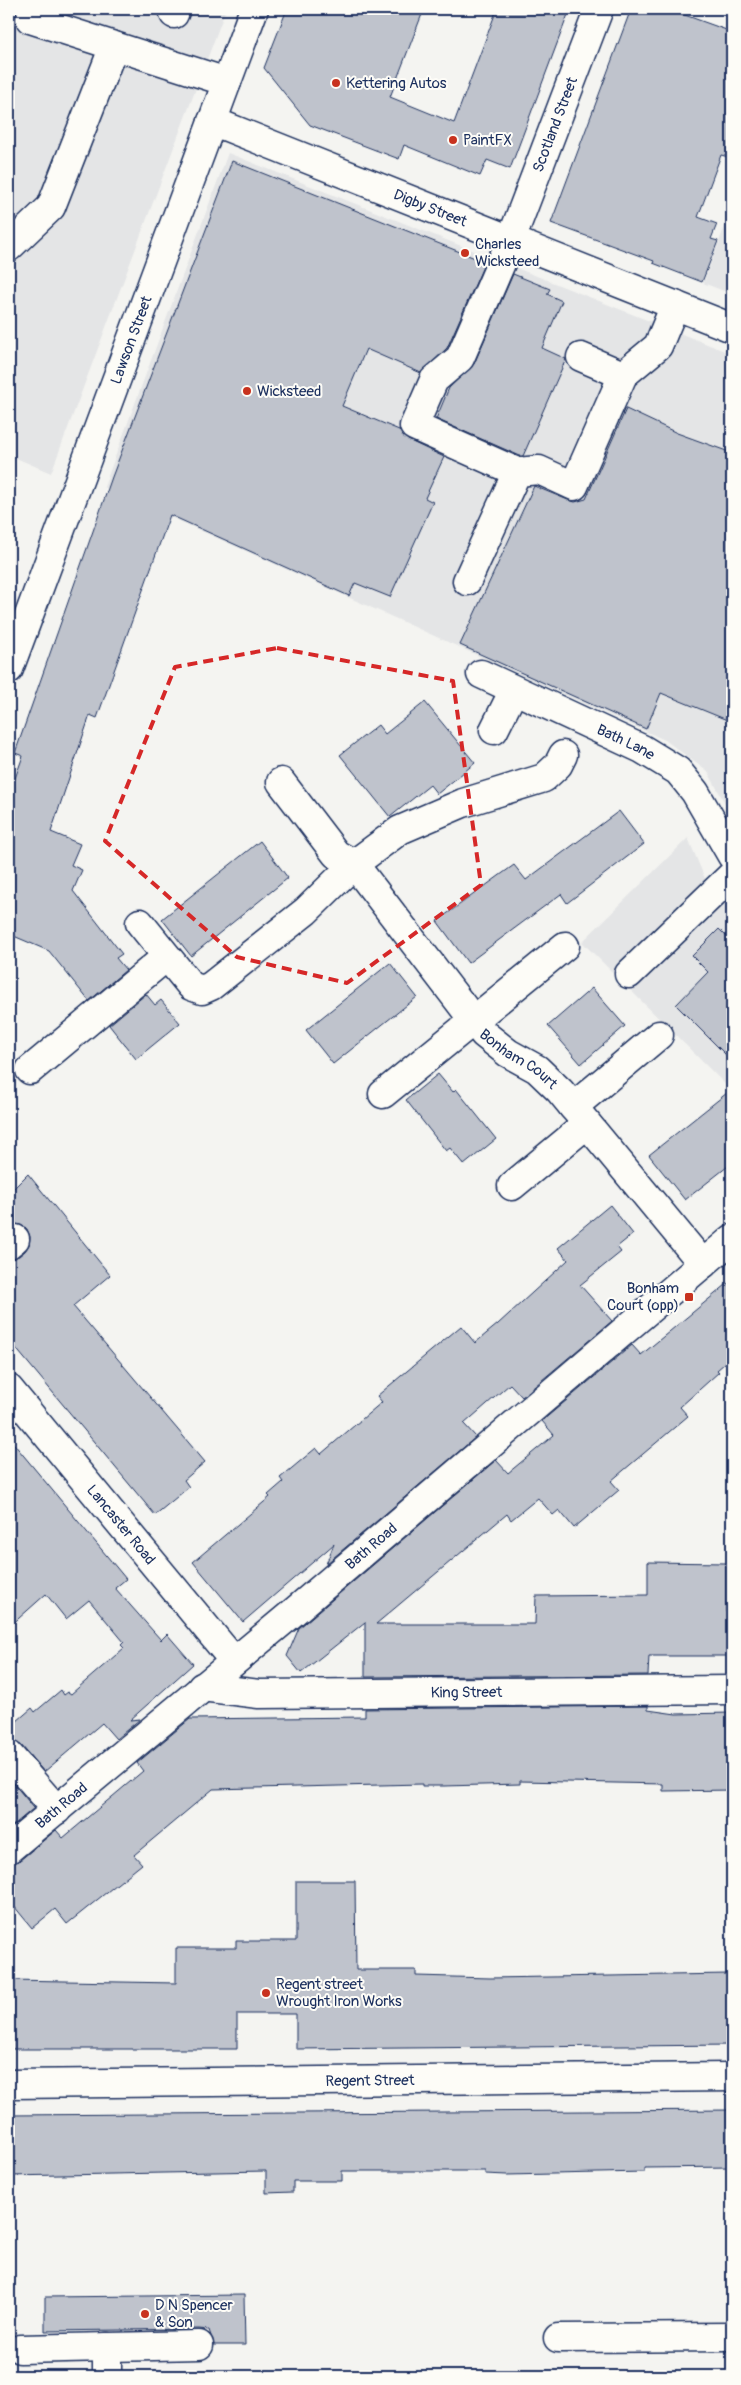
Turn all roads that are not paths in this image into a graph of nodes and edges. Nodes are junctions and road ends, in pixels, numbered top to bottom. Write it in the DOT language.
graph roads {
  1 [pos="34,9"];
  2 [pos="254,9"];
  3 [pos="599,9"];
  4 [pos="114,46"];
  5 [pos="227,82"];
  6 [pos="212,121"];
  7 [pos="511,240"];
  8 [pos="9,247"];
  9 [pos="675,305"];
  10 [pos="732,328"];
  11 [pos="581,358"];
  12 [pos="624,375"];
  13 [pos="517,472"];
  14 [pos="467,581"];
  15 [pos="9,669"];
  16 [pos="482,674"];
  17 [pos="514,690"];
  18 [pos="494,730"];
  19 [pos="563,755"];
  20 [pos="280,782"];
  21 [pos="732,856"];
  22 [pos="345,859"];
  23 [pos="732,875"];
  24 [pos="140,924"];
  25 [pos="565,946"];
  26 [pos="166,957"];
  27 [pos="629,974"];
  28 [pos="472,1021"];
  29 [pos="660,1034"];
  30 [pos="30,1070"];
  31 [pos="383,1094"];
  32 [pos="580,1116"];
  33 [pos="512,1186"];
  34 [pos="732,1239"];
  35 [pos="703,1264"];
  36 [pos="9,1389"];
  37 [pos="234,1661"];
  38 [pos="202,1687"];
  39 [pos="732,1690"];
  40 [pos="9,1755"];
  41 [pos="57,1810"];
  42 [pos="9,1849"];
  43 [pos="732,2077"];
  44 [pos="9,2084"];
  45 [pos="732,2336"];
  46 [pos="558,2338"];
  47 [pos="199,2345"];
  48 [pos="107,2347"];
  49 [pos="20,2349"];
  50 [pos="107,2376"];
  1 -- 4 [label="street"];
  2 -- 5 [label="street, Lawson Street"];
  3 -- 7 [label="street, Scotland Street"];
  4 -- 5 [label="street"];
  4 -- 8 [label="street"];
  5 -- 6 [label="street, Lawson Street"];
  6 -- 7 [label="street, Digby Street"];
  6 -- 15 [label="street, Lawson Street"];
  7 -- 9 [label="street, Digby Street"];
  7 -- 13 [label="street, Scotland Street"];
  9 -- 10 [label="street, Digby Street"];
  9 -- 12 [label="street"];
  11 -- 12 [label="street"];
  12 -- 13 [label="street"];
  13 -- 14 [label="street"];
  16 -- 17 [label="street, Bath Lane"];
  17 -- 18 [label="street"];
  17 -- 21 [label="street, Bath Lane"];
  19 -- 22 [label="street"];
  20 -- 22 [label="street, Bonham Court"];
  22 -- 26 [label="street"];
  22 -- 28 [label="street, Bonham Court"];
  23 -- 27 [label="street"];
  24 -- 26 [label="street"];
  25 -- 28 [label="street"];
  26 -- 30 [label="street"];
  28 -- 31 [label="street"];
  28 -- 32 [label="street, Bonham Court"];
  29 -- 32 [label="street"];
  32 -- 33 [label="street"];
  32 -- 35 [label="street, Bonham Court"];
  34 -- 35 [label="street, Bath Road"];
  35 -- 37 [label="street, Bath Road"];
  36 -- 37 [label="street, Lancaster Road"];
  37 -- 38 [label="street, Bath Road"];
  38 -- 39 [label="street, King Street"];
  38 -- 41 [label="street, Bath Road"];
  40 -- 41 [label="street"];
  41 -- 42 [label="street, Bath Road"];
  43 -- 44 [label="street, Regent Street"];
  45 -- 46 [label="street"];
  47 -- 48 [label="street"];
  48 -- 49 [label="street"];
  48 -- 50 [label="street"];
}
